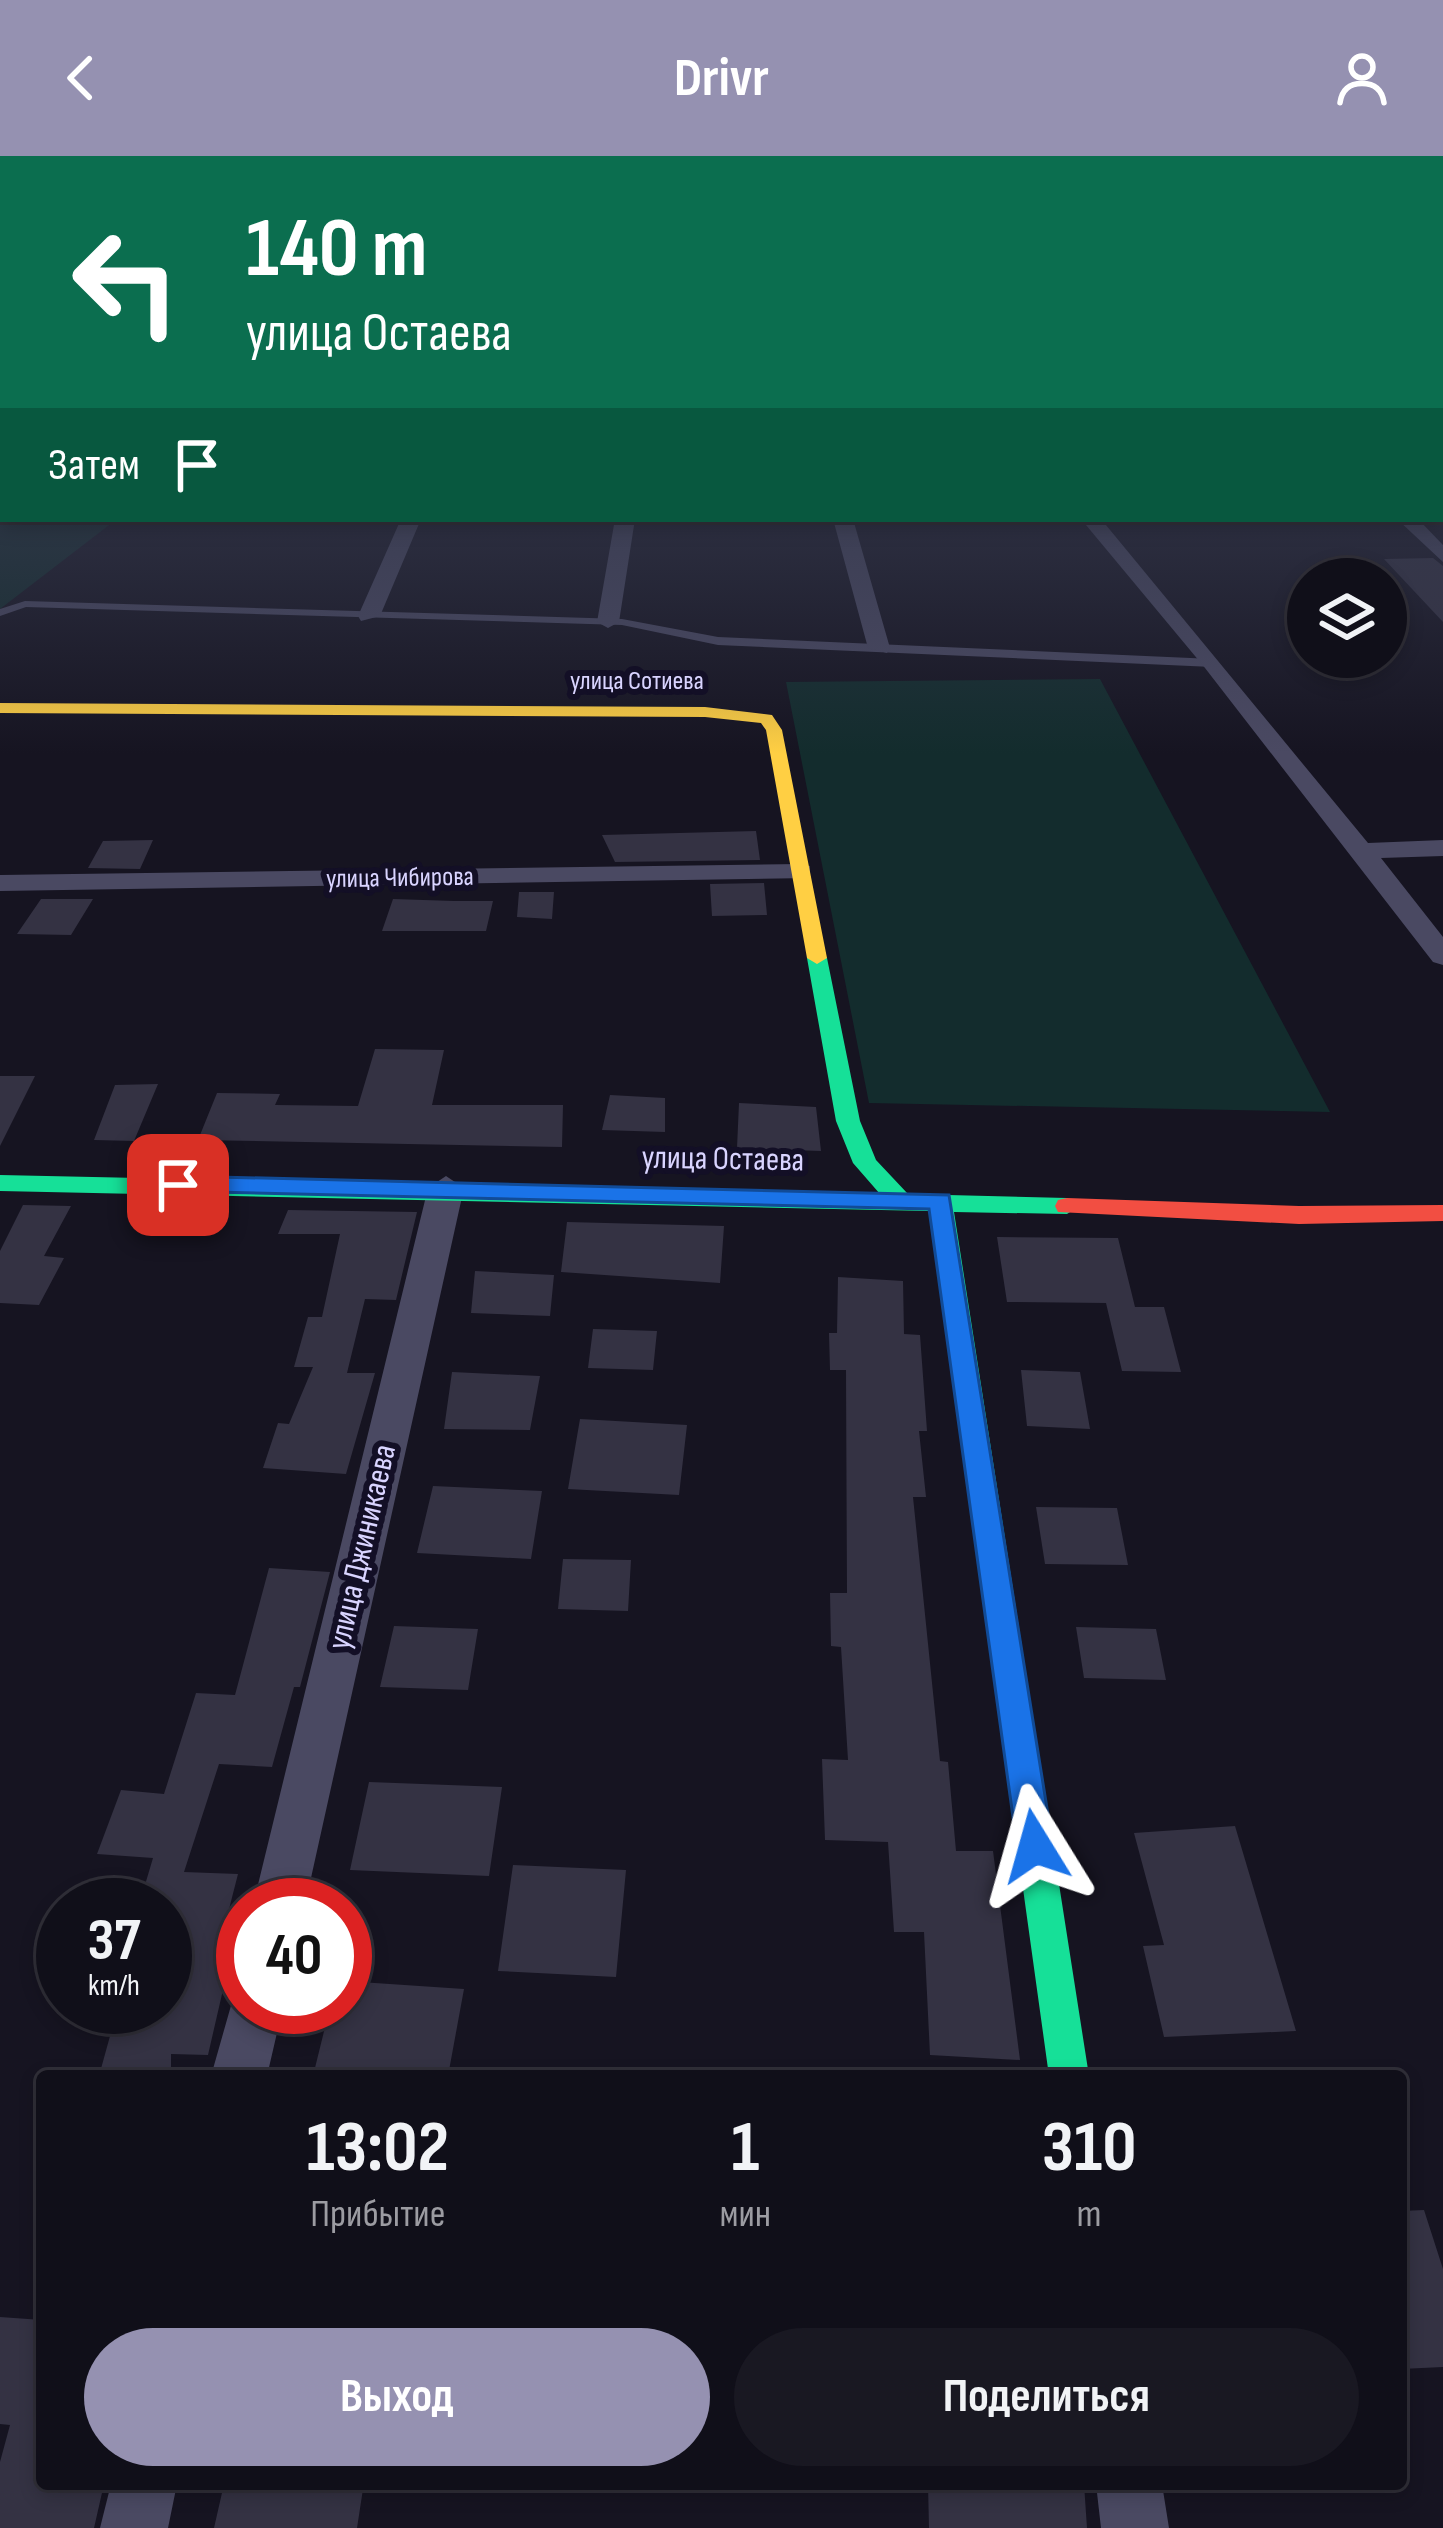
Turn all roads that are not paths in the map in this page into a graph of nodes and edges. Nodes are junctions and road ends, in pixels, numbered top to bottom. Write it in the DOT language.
graph roads {
  1 [pos="405,533"];
  2 [pos="623,533"];
  3 [pos="847,533"];
  4 [pos="1103,533"];
  5 [pos="1420,533"];
  6 [pos="1443,556"];
  7 [pos="0,613"];
  8 [pos="369,616"];
  9 [pos="608,622"];
  10 [pos="878,648"];
  11 [pos="1213,663"];
  12 [pos="0,707"];
  13 [pos="1443,848"];
  14 [pos="1364,851"];
  15 [pos="800,872"];
  16 [pos="0,883"];
  17 [pos="1443,956"];
  18 [pos="0,1183"];
  19 [pos="446,1188"];
  20 [pos="899,1199"];
  21 [pos="940,1201"];
  22 [pos="1443,1214"];
  23 [pos="285,1878"];
  24 [pos="249,2034"];
  25 [pos="240,2070"];
  26 [pos="1068,2070"];
  27 [pos="143,2490"];
  28 [pos="1130,2490"];
  29 [pos="134,2528"];
  30 [pos="1135,2528"];
  1 -- 8 [label="street"];
  2 -- 9 [label="street"];
  3 -- 10 [label="street"];
  4 -- 11 [label="street"];
  5 -- 6 [label="street"];
  7 -- 8 [label="lane"];
  8 -- 9 [label="lane"];
  9 -- 10 [label="lane"];
  10 -- 11 [label="lane"];
  11 -- 14 [label="street"];
  12 -- 15 [label="street, улица Сотиева"];
  13 -- 14 [label="street"];
  14 -- 17 [label="street"];
  15 -- 16 [label="street, улица Чибирова"];
  15 -- 20 [label="street, улица Сотиева"];
  18 -- 19 [label="street, улица Остаева"];
  19 -- 20 [label="street, улица Остаева"];
  19 -- 23 [label="street, улица Джиникаева"];
  20 -- 21 [label="street, улица Остаева"];
  21 -- 22 [label="street, улица Остаева"];
  21 -- 26 [label="street"];
  24 -- 25 [label="street"];
  27 -- 29 [label="street"];
  28 -- 30 [label="street"];
}
